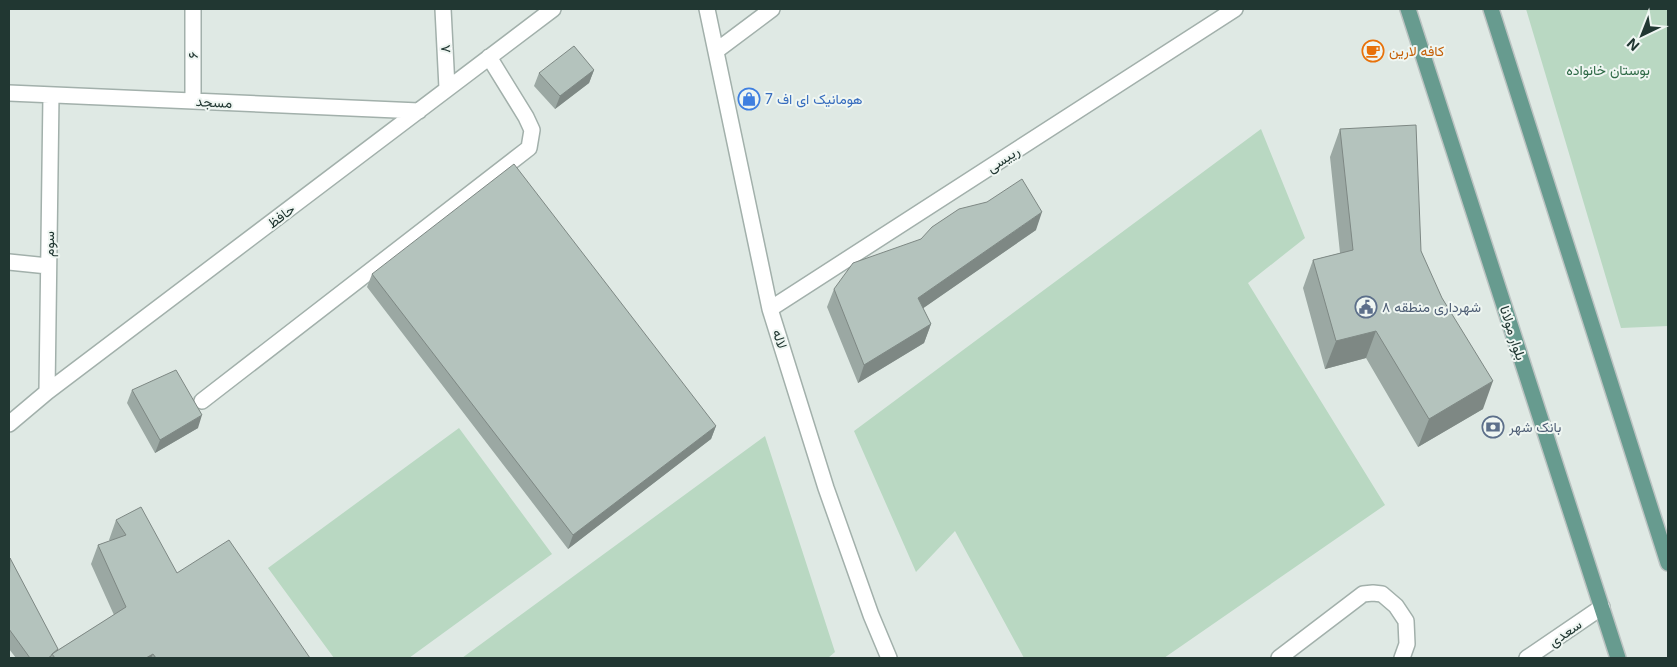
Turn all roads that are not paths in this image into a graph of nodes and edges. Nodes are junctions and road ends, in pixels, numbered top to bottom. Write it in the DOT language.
graph roads {
  1 [pos="193,9"];
  2 [pos="443,9"];
  3 [pos="553,9"];
  4 [pos="707,9"];
  5 [pos="772,9"];
  6 [pos="1234,9"];
  7 [pos="1408,9"];
  8 [pos="1491,9"];
  9 [pos="716,51"];
  10 [pos="489,57"];
  11 [pos="447,88"];
  12 [pos="9,93"];
  13 [pos="50,95"];
  14 [pos="193,101"];
  15 [pos="419,111"];
  16 [pos="9,262"];
  17 [pos="48,266"];
  18 [pos="770,309"];
  19 [pos="47,392"];
  20 [pos="202,401"];
  21 [pos="9,424"];
  22 [pos="1668,563"];
  23 [pos="1602,607"];
  24 [pos="889,658"];
  25 [pos="1279,658"];
  26 [pos="1402,658"];
  27 [pos="1528,658"];
  28 [pos="1618,658"];
  1 -- 14 [label="street, ۶"];
  2 -- 11 [label="street, ۸"];
  3 -- 10 [label="street, حافظ"];
  4 -- 9 [label="street, لاله"];
  5 -- 9 [label="street"];
  6 -- 18 [label="street, رییسی"];
  7 -- 23 [label="main road, بلوار مولانا"];
  8 -- 22 [label="main road"];
  9 -- 18 [label="street, لاله"];
  10 -- 11 [label="street, حافظ"];
  10 -- 20 [label="street"];
  11 -- 15 [label="street, حافظ"];
  12 -- 13 [label="street, مسجد"];
  13 -- 14 [label="street, مسجد"];
  13 -- 17 [label="street, سوم"];
  14 -- 15 [label="street, مسجد"];
  15 -- 19 [label="street, حافظ"];
  16 -- 17 [label="street"];
  17 -- 19 [label="street, سوم"];
  18 -- 24 [label="street, لاله"];
  19 -- 21 [label="street, حافظ"];
  23 -- 27 [label="street, سعدی"];
  23 -- 28 [label="main road, بلوار مولانا"];
  25 -- 26 [label="street"];
}
